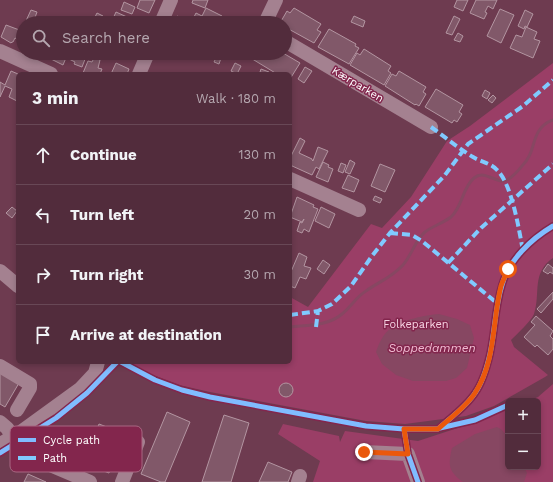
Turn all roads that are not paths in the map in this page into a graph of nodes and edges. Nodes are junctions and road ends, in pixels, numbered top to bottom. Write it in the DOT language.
graph roads {
  1 [pos="171,0"];
  2 [pos="276,0"];
  3 [pos="164,16"];
  4 [pos="269,16"];
  5 [pos="292,44"];
  6 [pos="0,51"];
  7 [pos="16,58"];
  8 [pos="20,60"];
  9 [pos="145,60"];
  10 [pos="47,72"];
  11 [pos="140,72"];
  12 [pos="431,127"];
  13 [pos="292,180"];
  14 [pos="359,210"];
  15 [pos="0,271"];
  16 [pos="16,280"];
  17 [pos="97,364"];
  18 [pos="0,366"];
  19 [pos="17,410"];
  20 [pos="0,422"];
  21 [pos="29,426"];
  22 [pos="10,431"];
  23 [pos="10,439"];
  24 [pos="0,444"];
  25 [pos="364,452"];
  26 [pos="67,472"];
  27 [pos="126,472"];
  28 [pos="90,482"];
  29 [pos="122,482"];
  30 [pos="418,482"];
  1 -- 3 [label="street"];
  2 -- 4 [label="street"];
  5 -- 12 [label="street, Kærparken"];
  6 -- 7 [label="street"];
  8 -- 10 [label="street"];
  9 -- 11 [label="street"];
  13 -- 14 [label="street"];
  15 -- 16 [label="street"];
  17 -- 21 [label="street"];
  18 -- 19 [label="street"];
  20 -- 22 [label="street"];
  23 -- 24 [label="street"];
  25 -- 30 [label="street"];
  26 -- 28 [label="street"];
  27 -- 29 [label="street"];
}
